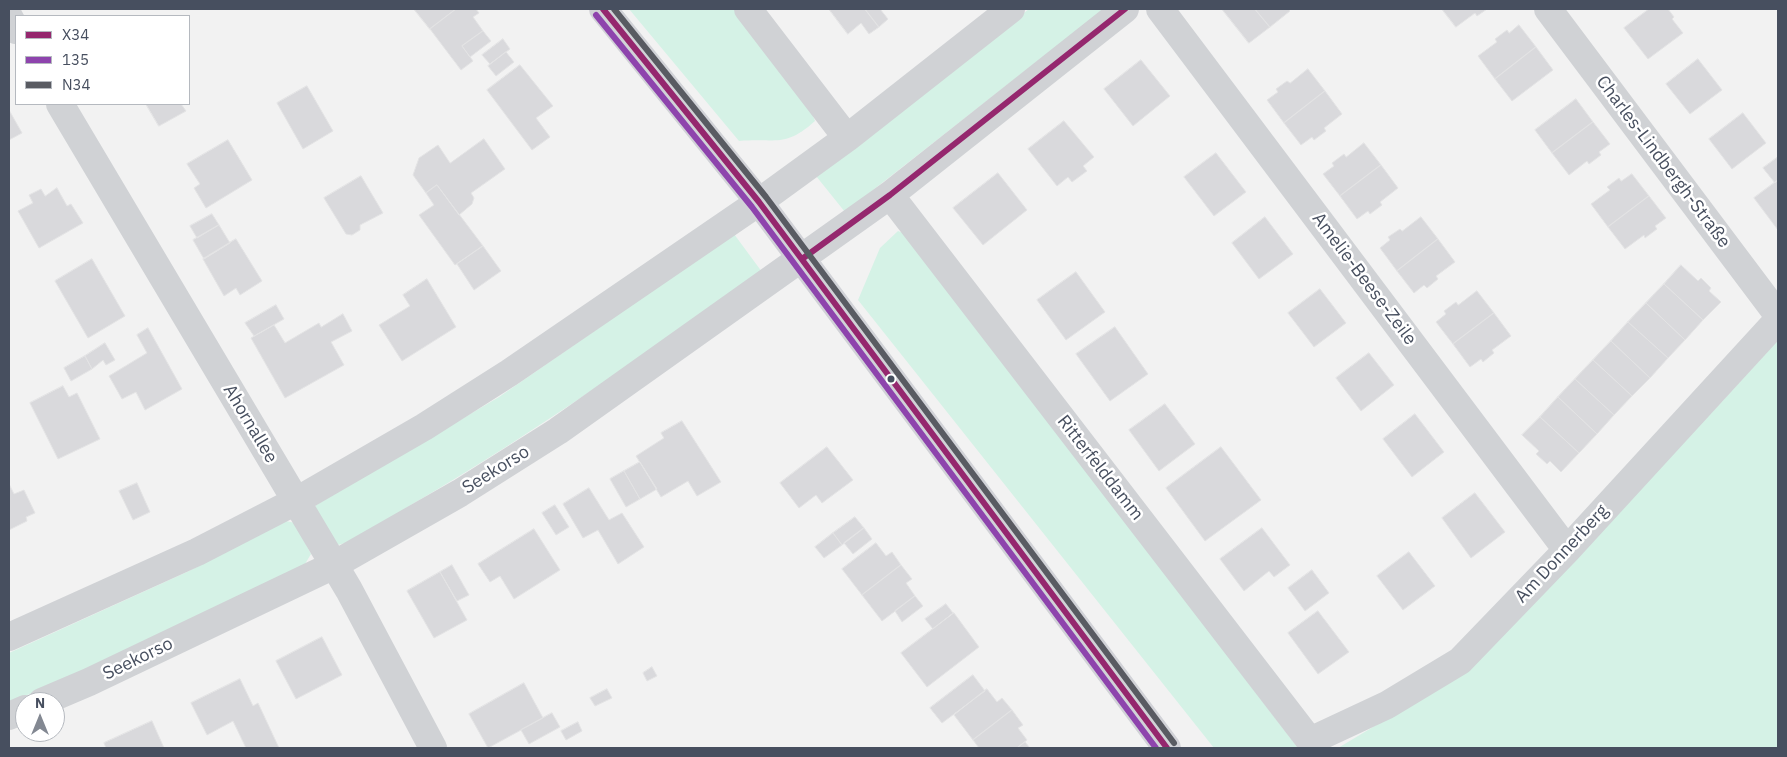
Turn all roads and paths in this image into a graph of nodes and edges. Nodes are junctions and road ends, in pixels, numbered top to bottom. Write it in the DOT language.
graph roads {
  1 [pos="603,9"];
  2 [pos="748,9"];
  3 [pos="1011,9"];
  4 [pos="1125,9"];
  5 [pos="1160,9"];
  6 [pos="1548,9"];
  7 [pos="9,17"];
  8 [pos="15,28"];
  9 [pos="61,105"];
  10 [pos="847,138"];
  11 [pos="890,195"];
  12 [pos="759,202"];
  13 [pos="802,259"];
  14 [pos="1778,315"];
  15 [pos="1778,320"];
  16 [pos="296,501"];
  17 [pos="1567,550"];
  18 [pos="332,566"];
  19 [pos="9,637"];
  20 [pos="65,692"];
  21 [pos="1310,741"];
  22 [pos="433,748"];
  23 [pos="1167,748"];
  1 -- 12 [label="main road"];
  2 -- 10 [label="street"];
  3 -- 10 [label="street"];
  4 -- 11 [label="street, Seekorso"];
  5 -- 17 [label="street, Amelie-Beese-Zeile"];
  6 -- 14 [label="street, Charles-Lindbergh-Straße"];
  7 -- 8 [label="street"];
  9 -- 16 [label="street, Ahornallee"];
  10 -- 12 [label="street"];
  11 -- 13 [label="street, Seekorso"];
  11 -- 21 [label="street, Ritterfelddamm"];
  12 -- 13 [label="main road"];
  12 -- 16 [label="street"];
  13 -- 18 [label="street, Seekorso"];
  13 -- 23 [label="main road"];
  15 -- 17 [label="street, Am Donnerberg"];
  16 -- 18 [label="street, Ahornallee"];
  16 -- 19 [label="street"];
  17 -- 21 [label="street, Am Donnerberg"];
  18 -- 20 [label="street, Seekorso"];
  18 -- 22 [label="street, Ahornallee"];
}
